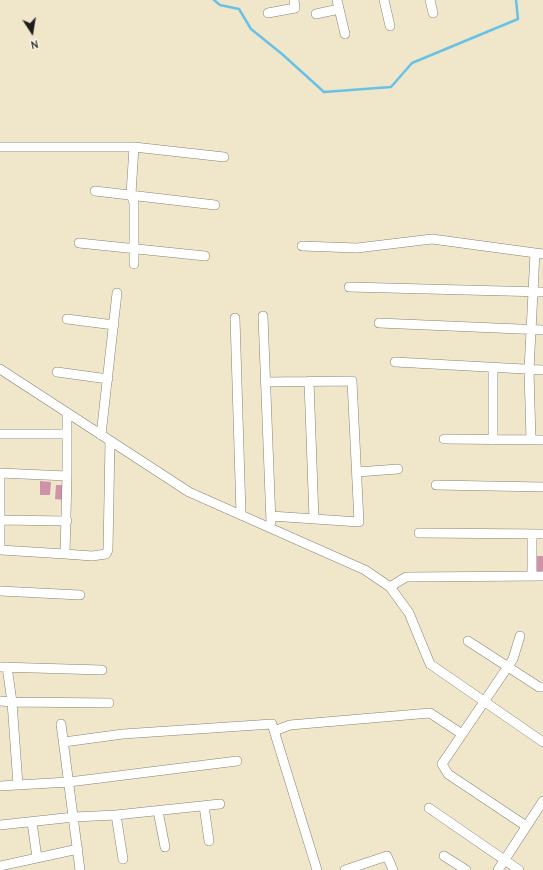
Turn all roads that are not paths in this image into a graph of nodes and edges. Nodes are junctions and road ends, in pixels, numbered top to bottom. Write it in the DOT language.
graph roads {
  1 [pos="294,0"];
  2 [pos="384,0"];
  3 [pos="430,0"];
  4 [pos="338,5"];
  5 [pos="268,13"];
  6 [pos="432,13"];
  7 [pos="316,14"];
  8 [pos="390,26"];
  9 [pos="345,34"];
  10 [pos="0,147"];
  11 [pos="134,147"];
  12 [pos="224,157"];
  13 [pos="95,191"];
  14 [pos="131,195"];
  15 [pos="215,204"];
  16 [pos="79,243"];
  17 [pos="302,246"];
  18 [pos="134,249"];
  19 [pos="539,254"];
  20 [pos="205,256"];
  21 [pos="134,264"];
  22 [pos="349,287"];
  23 [pos="533,292"];
  24 [pos="543,292"];
  25 [pos="117,293"];
  26 [pos="263,316"];
  27 [pos="235,318"];
  28 [pos="67,319"];
  29 [pos="379,323"];
  30 [pos="114,326"];
  31 [pos="531,329"];
  32 [pos="543,330"];
  33 [pos="395,362"];
  34 [pos="492,368"];
  35 [pos="0,369"];
  36 [pos="529,370"];
  37 [pos="543,370"];
  38 [pos="57,372"];
  39 [pos="108,379"];
  40 [pos="309,381"];
  41 [pos="265,382"];
  42 [pos="67,413"];
  43 [pos="0,434"];
  44 [pos="66,434"];
  45 [pos="101,435"];
  46 [pos="444,439"];
  47 [pos="493,440"];
  48 [pos="530,440"];
  49 [pos="543,440"];
  50 [pos="110,441"];
  51 [pos="398,469"];
  52 [pos="357,472"];
  53 [pos="0,473"];
  54 [pos="67,476"];
  55 [pos="436,485"];
  56 [pos="543,487"];
  57 [pos="241,514"];
  58 [pos="271,516"];
  59 [pos="314,519"];
  60 [pos="1,520"];
  61 [pos="67,521"];
  62 [pos="271,528"];
  63 [pos="420,533"];
  64 [pos="532,534"];
  65 [pos="543,534"];
  66 [pos="1,550"];
  67 [pos="65,554"];
  68 [pos="532,575"];
  69 [pos="543,576"];
  70 [pos="395,583"];
  71 [pos="0,591"];
  72 [pos="80,595"];
  73 [pos="520,636"];
  74 [pos="468,641"];
  75 [pos="4,667"];
  76 [pos="508,668"];
  77 [pos="102,670"];
  78 [pos="543,687"];
  79 [pos="0,701"];
  80 [pos="12,702"];
  81 [pos="486,702"];
  82 [pos="109,703"];
  83 [pos="61,724"];
  84 [pos="274,730"];
  85 [pos="462,734"];
  86 [pos="64,742"];
  87 [pos="543,742"];
  88 [pos="237,761"];
  89 [pos="69,782"];
  90 [pos="18,785"];
  91 [pos="0,786"];
  92 [pos="543,801"];
  93 [pos="220,804"];
  94 [pos="204,806"];
  95 [pos="429,808"];
  96 [pos="158,811"];
  97 [pos="116,815"];
  98 [pos="74,817"];
  99 [pos="32,822"];
  100 [pos="0,825"];
  101 [pos="526,826"];
  102 [pos="209,841"];
  103 [pos="165,847"];
  104 [pos="78,849"];
  105 [pos="444,856"];
  106 [pos="37,858"];
  107 [pos="123,858"];
  108 [pos="505,860"];
  109 [pos="0,866"];
  110 [pos="357,868"];
  111 [pos="80,870"];
  112 [pos="317,870"];
  113 [pos="345,870"];
  114 [pos="393,870"];
  115 [pos="466,870"];
  116 [pos="498,870"];
  117 [pos="519,870"];
  1 -- 5 [label="street"];
  2 -- 8 [label="street"];
  3 -- 6 [label="street"];
  4 -- 7 [label="street"];
  4 -- 9 [label="street"];
  10 -- 11 [label="street"];
  11 -- 12 [label="street"];
  11 -- 14 [label="street"];
  13 -- 14 [label="street"];
  14 -- 15 [label="street"];
  14 -- 18 [label="street"];
  16 -- 18 [label="street"];
  17 -- 19 [label="street"];
  18 -- 20 [label="street"];
  18 -- 21 [label="street"];
  19 -- 23 [label="street"];
  22 -- 23 [label="street"];
  23 -- 24 [label="street"];
  23 -- 31 [label="street"];
  25 -- 30 [label="street"];
  26 -- 41 [label="street"];
  27 -- 57 [label="street"];
  28 -- 30 [label="street"];
  29 -- 31 [label="street"];
  30 -- 39 [label="street"];
  31 -- 32 [label="street"];
  31 -- 36 [label="street"];
  33 -- 34 [label="street"];
  34 -- 36 [label="street"];
  34 -- 47 [label="street"];
  35 -- 42 [label="street"];
  36 -- 37 [label="street"];
  36 -- 48 [label="street"];
  38 -- 39 [label="street"];
  39 -- 45 [label="street"];
  40 -- 41 [label="street"];
  40 -- 52 [label="street"];
  40 -- 59 [label="street"];
  41 -- 58 [label="street"];
  42 -- 44 [label="street"];
  42 -- 45 [label="street"];
  43 -- 44 [label="street"];
  44 -- 54 [label="street"];
  45 -- 50 [label="street"];
  46 -- 47 [label="street"];
  47 -- 48 [label="street"];
  48 -- 49 [label="street"];
  50 -- 57 [label="street"];
  50 -- 67 [label="street"];
  51 -- 52 [label="street"];
  52 -- 59 [label="street"];
  53 -- 54 [label="street"];
  53 -- 60 [label="street"];
  54 -- 61 [label="street"];
  55 -- 56 [label="street"];
  57 -- 62 [label="street"];
  58 -- 59 [label="street"];
  58 -- 62 [label="street"];
  60 -- 61 [label="street"];
  60 -- 66 [label="street"];
  61 -- 67 [label="street"];
  62 -- 70 [label="street"];
  63 -- 64 [label="street"];
  64 -- 65 [label="street"];
  64 -- 68 [label="street"];
  66 -- 67 [label="street"];
  68 -- 69 [label="street"];
  68 -- 70 [label="street"];
  70 -- 81 [label="street"];
  71 -- 72 [label="street"];
  73 -- 76 [label="street"];
  74 -- 76 [label="street"];
  75 -- 77 [label="street"];
  75 -- 80 [label="street"];
  76 -- 78 [label="street"];
  76 -- 81 [label="street"];
  79 -- 80 [label="street"];
  80 -- 82 [label="street"];
  80 -- 90 [label="street"];
  81 -- 85 [label="street"];
  81 -- 87 [label="street"];
  83 -- 86 [label="street"];
  84 -- 85 [label="street"];
  84 -- 86 [label="street"];
  84 -- 112 [label="street"];
  85 -- 101 [label="street"];
  86 -- 89 [label="street"];
  88 -- 89 [label="street"];
  89 -- 90 [label="street"];
  89 -- 98 [label="street"];
  90 -- 91 [label="street"];
  92 -- 101 [label="street"];
  93 -- 94 [label="street"];
  94 -- 96 [label="street"];
  94 -- 102 [label="street"];
  95 -- 108 [label="street"];
  96 -- 97 [label="street"];
  96 -- 103 [label="street"];
  97 -- 98 [label="street"];
  97 -- 107 [label="street"];
  98 -- 99 [label="street"];
  98 -- 104 [label="street"];
  99 -- 100 [label="street"];
  99 -- 106 [label="street"];
  101 -- 108 [label="street"];
  104 -- 106 [label="street"];
  104 -- 111 [label="street"];
  105 -- 115 [label="street"];
  106 -- 109 [label="street"];
  108 -- 116 [label="street"];
  108 -- 117 [label="street"];
  110 -- 113 [label="street"];
  110 -- 114 [label="street"];
}
